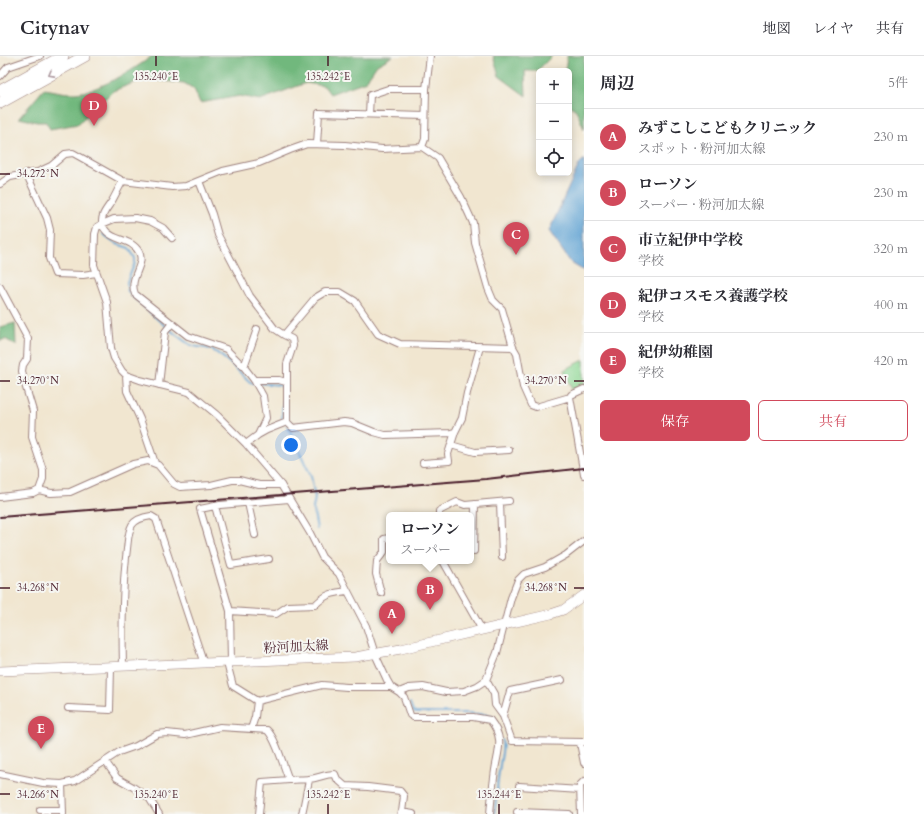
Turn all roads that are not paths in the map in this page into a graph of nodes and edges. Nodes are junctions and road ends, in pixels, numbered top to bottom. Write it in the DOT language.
graph roads {
  1 [pos="40,56"];
  2 [pos="63,56"];
  3 [pos="85,56"];
  4 [pos="430,56"];
  5 [pos="0,76"];
  6 [pos="426,89"];
  7 [pos="0,91"];
  8 [pos="0,103"];
  9 [pos="369,114"];
  10 [pos="425,116"];
  11 [pos="317,144"];
  12 [pos="422,147"];
  13 [pos="26,173"];
  14 [pos="123,181"];
  15 [pos="199,181"];
  16 [pos="0,184"];
  17 [pos="102,224"];
  18 [pos="172,238"];
  19 [pos="96,273"];
  20 [pos="0,288"];
  21 [pos="172,323"];
  22 [pos="257,330"];
  23 [pos="284,335"];
  24 [pos="480,347"];
  25 [pos="513,347"];
  26 [pos="244,367"];
  27 [pos="126,375"];
  28 [pos="254,380"];
  29 [pos="286,382"];
  30 [pos="159,385"];
  31 [pos="584,388"];
  32 [pos="570,397"];
  33 [pos="287,422"];
  34 [pos="455,432"];
  35 [pos="258,435"];
  36 [pos="246,444"];
  37 [pos="451,445"];
  38 [pos="508,450"];
  39 [pos="155,463"];
  40 [pos="424,463"];
  41 [pos="584,475"];
  42 [pos="281,485"];
  43 [pos="39,490"];
  44 [pos="0,497"];
  45 [pos="289,500"];
  46 [pos="509,501"];
  47 [pos="500,502"];
  48 [pos="248,503"];
  49 [pos="475,504"];
  50 [pos="215,506"];
  51 [pos="439,512"];
  52 [pos="255,535"];
  53 [pos="386,539"];
  54 [pos="584,541"];
  55 [pos="474,551"];
  56 [pos="502,557"];
  57 [pos="269,559"];
  58 [pos="445,564"];
  59 [pos="347,591"];
  60 [pos="381,593"];
  61 [pos="584,595"];
  62 [pos="230,611"];
  63 [pos="504,625"];
  64 [pos="482,630"];
  65 [pos="375,654"];
  66 [pos="229,663"];
  67 [pos="204,664"];
  68 [pos="123,666"];
  69 [pos="111,667"];
  70 [pos="0,671"];
  71 [pos="486,680"];
  72 [pos="562,680"];
  73 [pos="391,687"];
  74 [pos="399,692"];
  75 [pos="257,701"];
  76 [pos="68,708"];
  77 [pos="503,716"];
  78 [pos="251,729"];
  79 [pos="582,742"];
  80 [pos="104,761"];
  81 [pos="584,763"];
  82 [pos="0,774"];
  83 [pos="289,780"];
  84 [pos="309,780"];
  85 [pos="584,780"];
  86 [pos="62,784"];
  87 [pos="519,786"];
  88 [pos="580,790"];
  89 [pos="40,810"];
  90 [pos="63,812"];
  91 [pos="517,812"];
  92 [pos="402,813"];
  93 [pos="159,814"];
  94 [pos="259,814"];
  95 [pos="302,814"];
  96 [pos="413,814"];
  97 [pos="490,814"];
  98 [pos="569,814"];
  99 [pos="581,814"];
  1 -- 5 [label="street"];
  2 -- 7 [label="highway"];
  3 -- 8 [label="highway, one-way"];
  4 -- 6 [label="street"];
  6 -- 9 [label="street"];
  6 -- 10 [label="street"];
  9 -- 10 [label="street"];
  9 -- 11 [label="street"];
  10 -- 12 [label="street"];
  11 -- 12 [label="street"];
  11 -- 15 [label="street"];
  12 -- 25 [label="street"];
  13 -- 14 [label="street"];
  13 -- 16 [label="street"];
  13 -- 19 [label="street"];
  14 -- 15 [label="street"];
  14 -- 17 [label="street"];
  15 -- 23 [label="street"];
  17 -- 18 [label="street"];
  17 -- 19 [label="street"];
  17 -- 21 [label="street"];
  19 -- 27 [label="street"];
  20 -- 43 [label="street"];
  21 -- 26 [label="street"];
  21 -- 30 [label="street"];
  22 -- 26 [label="street"];
  23 -- 24 [label="street"];
  23 -- 29 [label="street"];
  24 -- 25 [label="street"];
  24 -- 34 [label="street"];
  25 -- 32 [label="street"];
  26 -- 28 [label="street"];
  27 -- 30 [label="street"];
  27 -- 39 [label="street"];
  28 -- 29 [label="street"];
  28 -- 35 [label="street"];
  29 -- 33 [label="street"];
  30 -- 36 [label="street"];
  31 -- 32 [label="street"];
  32 -- 41 [label="street"];
  33 -- 34 [label="street"];
  33 -- 35 [label="street"];
  34 -- 37 [label="street"];
  35 -- 36 [label="street"];
  36 -- 42 [label="street"];
  37 -- 38 [label="street"];
  37 -- 40 [label="street"];
  39 -- 42 [label="street"];
  39 -- 43 [label="street"];
  42 -- 45 [label="street"];
  43 -- 44 [label="street"];
  45 -- 48 [label="street"];
  45 -- 59 [label="street"];
  46 -- 47 [label="street"];
  47 -- 49 [label="street"];
  47 -- 56 [label="street"];
  48 -- 50 [label="street"];
  48 -- 52 [label="street"];
  49 -- 51 [label="street"];
  49 -- 55 [label="street"];
  50 -- 57 [label="street"];
  50 -- 62 [label="street"];
  53 -- 60 [label="street"];
  54 -- 63 [label="street"];
  58 -- 64 [label="street"];
  59 -- 62 [label="street"];
  59 -- 65 [label="street"];
  61 -- 63 [label="main road, 粉河加太線"];
  62 -- 66 [label="street"];
  63 -- 64 [label="main road, 粉河加太線"];
  63 -- 71 [label="street"];
  64 -- 65 [label="main road, 粉河加太線"];
  65 -- 66 [label="main road, 粉河加太線"];
  65 -- 73 [label="street"];
  66 -- 67 [label="main road, 粉河加太線"];
  66 -- 75 [label="street"];
  67 -- 68 [label="main road, 粉河加太線"];
  67 -- 68 [label="street"];
  68 -- 69 [label="main road, 粉河加太線"];
  69 -- 70 [label="main road, 粉河加太線"];
  69 -- 76 [label="street"];
  71 -- 74 [label="street"];
  71 -- 77 [label="street"];
  72 -- 77 [label="street"];
  73 -- 74 [label="street"];
  73 -- 75 [label="street"];
  74 -- 97 [label="street"];
  75 -- 78 [label="street"];
  77 -- 79 [label="street"];
  78 -- 80 [label="street"];
  78 -- 83 [label="street"];
  79 -- 81 [label="street"];
  80 -- 86 [label="street"];
  80 -- 93 [label="street"];
  82 -- 86 [label="street"];
  83 -- 84 [label="street"];
  83 -- 94 [label="street"];
  84 -- 92 [label="street"];
  84 -- 95 [label="street"];
  85 -- 88 [label="street"];
  86 -- 90 [label="street"];
  87 -- 88 [label="street"];
  88 -- 99 [label="street"];
  89 -- 90 [label="street"];
  91 -- 98 [label="street"];
  92 -- 96 [label="street"];
}
